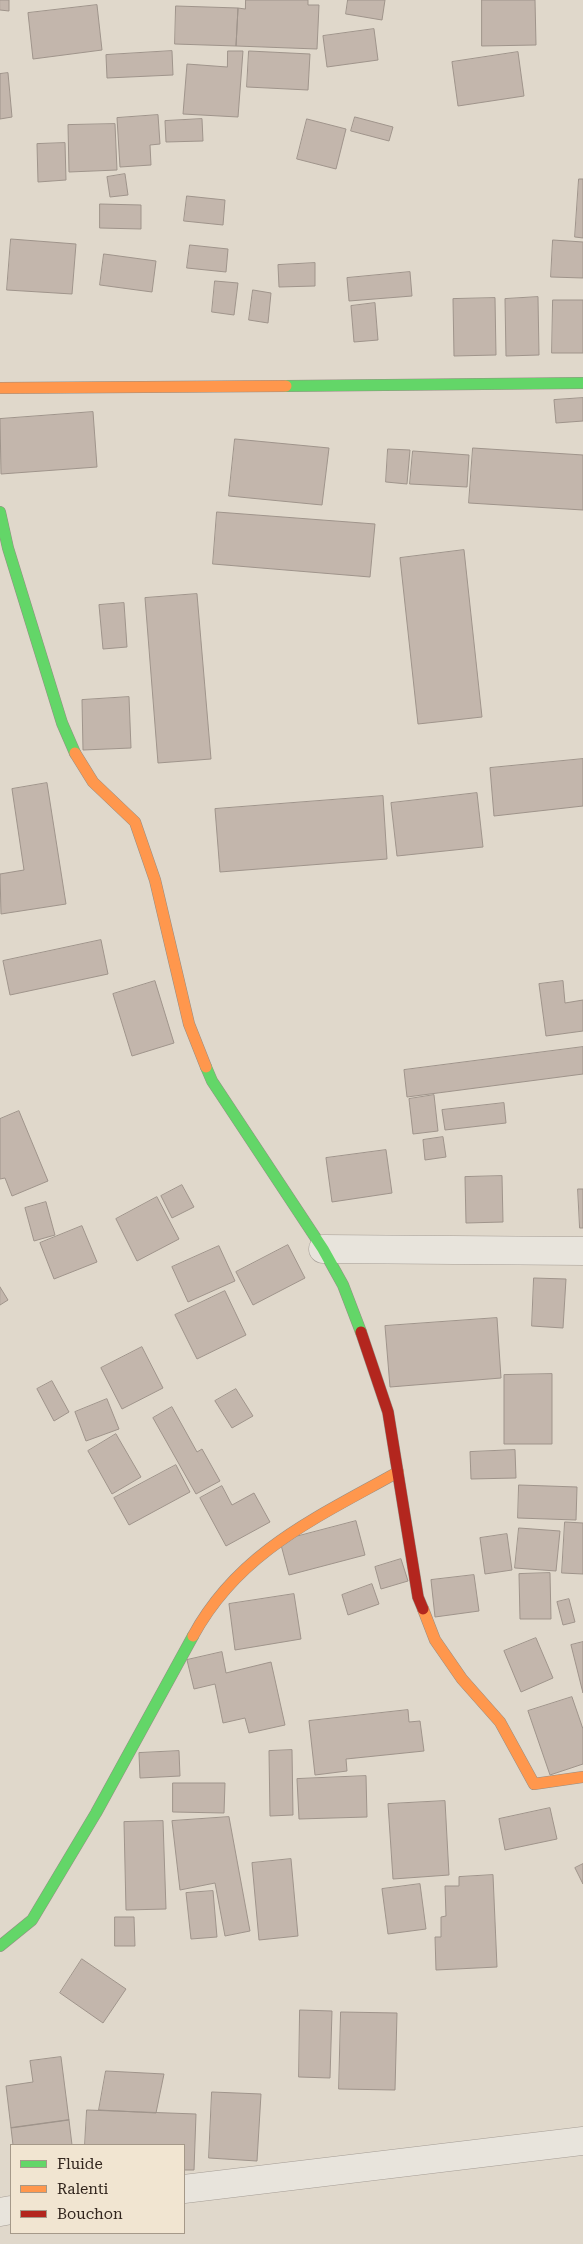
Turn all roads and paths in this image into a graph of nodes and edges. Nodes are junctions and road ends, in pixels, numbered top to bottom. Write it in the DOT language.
graph roads {
  1 [pos="583,383"];
  2 [pos="0,388"];
  3 [pos="0,512"];
  4 [pos="323,1249"];
  5 [pos="583,1251"];
  6 [pos="398,1472"];
  7 [pos="583,1777"];
  8 [pos="0,1946"];
  9 [pos="583,2141"];
  10 [pos="185,2189"];
  1 -- 2 [label="street"];
  3 -- 4 [label="street"];
  4 -- 5 [label="street"];
  4 -- 6 [label="street"];
  6 -- 7 [label="street"];
  6 -- 8 [label="street"];
  9 -- 10 [label="street"];
}
